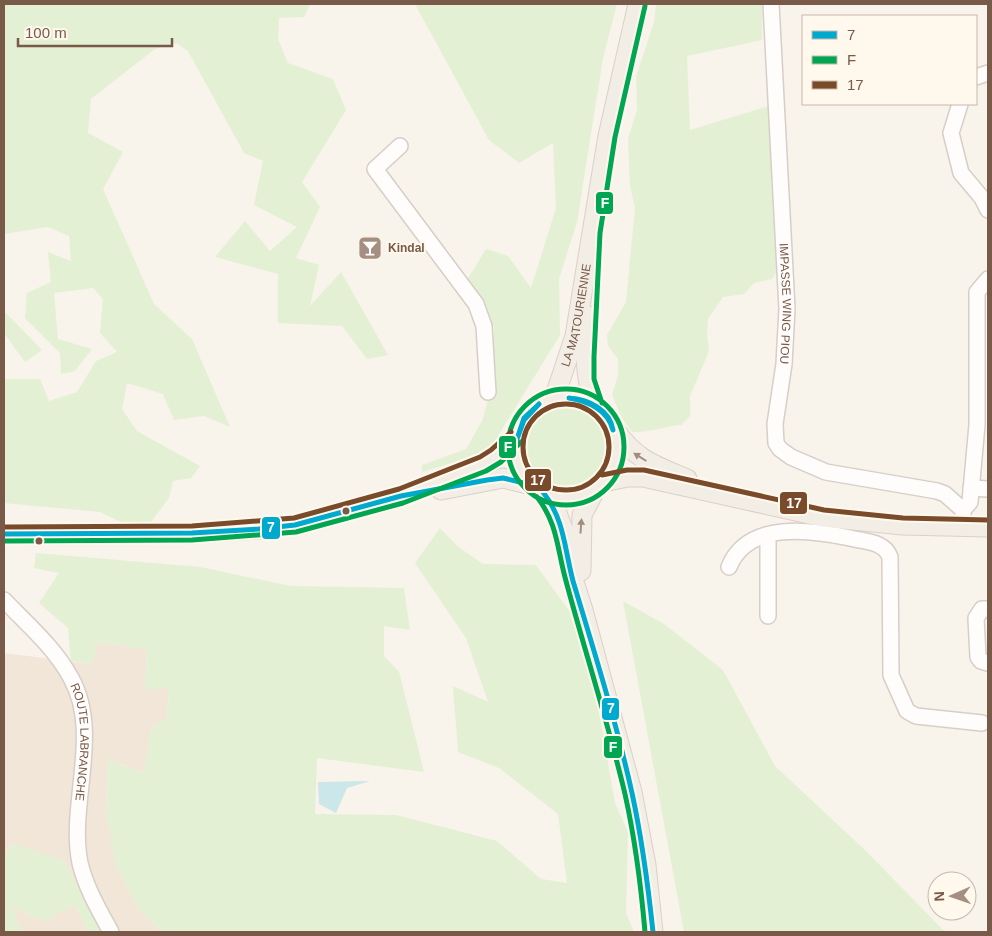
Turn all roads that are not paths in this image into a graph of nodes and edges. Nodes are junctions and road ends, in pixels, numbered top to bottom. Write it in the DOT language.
graph roads {
  1 [pos="638,4"];
  2 [pos="770,4"];
  3 [pos="960,105"];
  4 [pos="400,146"];
  5 [pos="988,210"];
  6 [pos="593,232"];
  7 [pos="988,279"];
  8 [pos="488,392"];
  9 [pos="555,396"];
  10 [pos="595,405"];
  11 [pos="983,424"];
  12 [pos="614,429"];
  13 [pos="516,437"];
  14 [pos="981,466"];
  15 [pos="600,485"];
  16 [pos="971,488"];
  17 [pos="537,489"];
  18 [pos="988,489"];
  19 [pos="401,496"];
  20 [pos="732,497"];
  21 [pos="963,519"];
  22 [pos="823,525"];
  23 [pos="988,527"];
  24 [pos="4,534"];
  25 [pos="768,535"];
  26 [pos="729,567"];
  27 [pos="4,600"];
  28 [pos="988,609"];
  29 [pos="583,610"];
  30 [pos="768,616"];
  31 [pos="988,663"];
  32 [pos="982,723"];
  33 [pos="111,932"];
  34 [pos="653,932"];
  1 -- 6 [label="main road, LA MATOURIENNE"];
  2 -- 21 [label="street, IMPASSE WING PIOU"];
  3 -- 5 [label="street"];
  4 -- 8 [label="street"];
  6 -- 9 [label="main road, LA MATOURIENNE"];
  6 -- 10 [label="main road, LA MATOURIENNE"];
  7 -- 11 [label="street"];
  9 -- 10 [label="main road"];
  9 -- 13 [label="main road"];
  10 -- 12 [label="main road"];
  11 -- 14 [label="street"];
  12 -- 15 [label="main road"];
  20 -- 12 [label="main road, one-way"];
  13 -- 17 [label="main road"];
  13 -- 19 [label="main road"];
  14 -- 16 [label="street"];
  15 -- 17 [label="main road"];
  15 -- 20 [label="main road"];
  29 -- 15 [label="main road, one-way"];
  16 -- 18 [label="street"];
  16 -- 21 [label="street"];
  17 -- 19 [label="main road"];
  17 -- 29 [label="main road"];
  19 -- 24 [label="main road"];
  20 -- 22 [label="main road"];
  21 -- 22 [label="main road"];
  21 -- 23 [label="main road"];
  22 -- 25 [label="street"];
  22 -- 32 [label="street"];
  25 -- 26 [label="street"];
  25 -- 30 [label="street"];
  27 -- 33 [label="street, ROUTE LABRANCHE"];
  28 -- 31 [label="street"];
  29 -- 34 [label="main road"];
}
